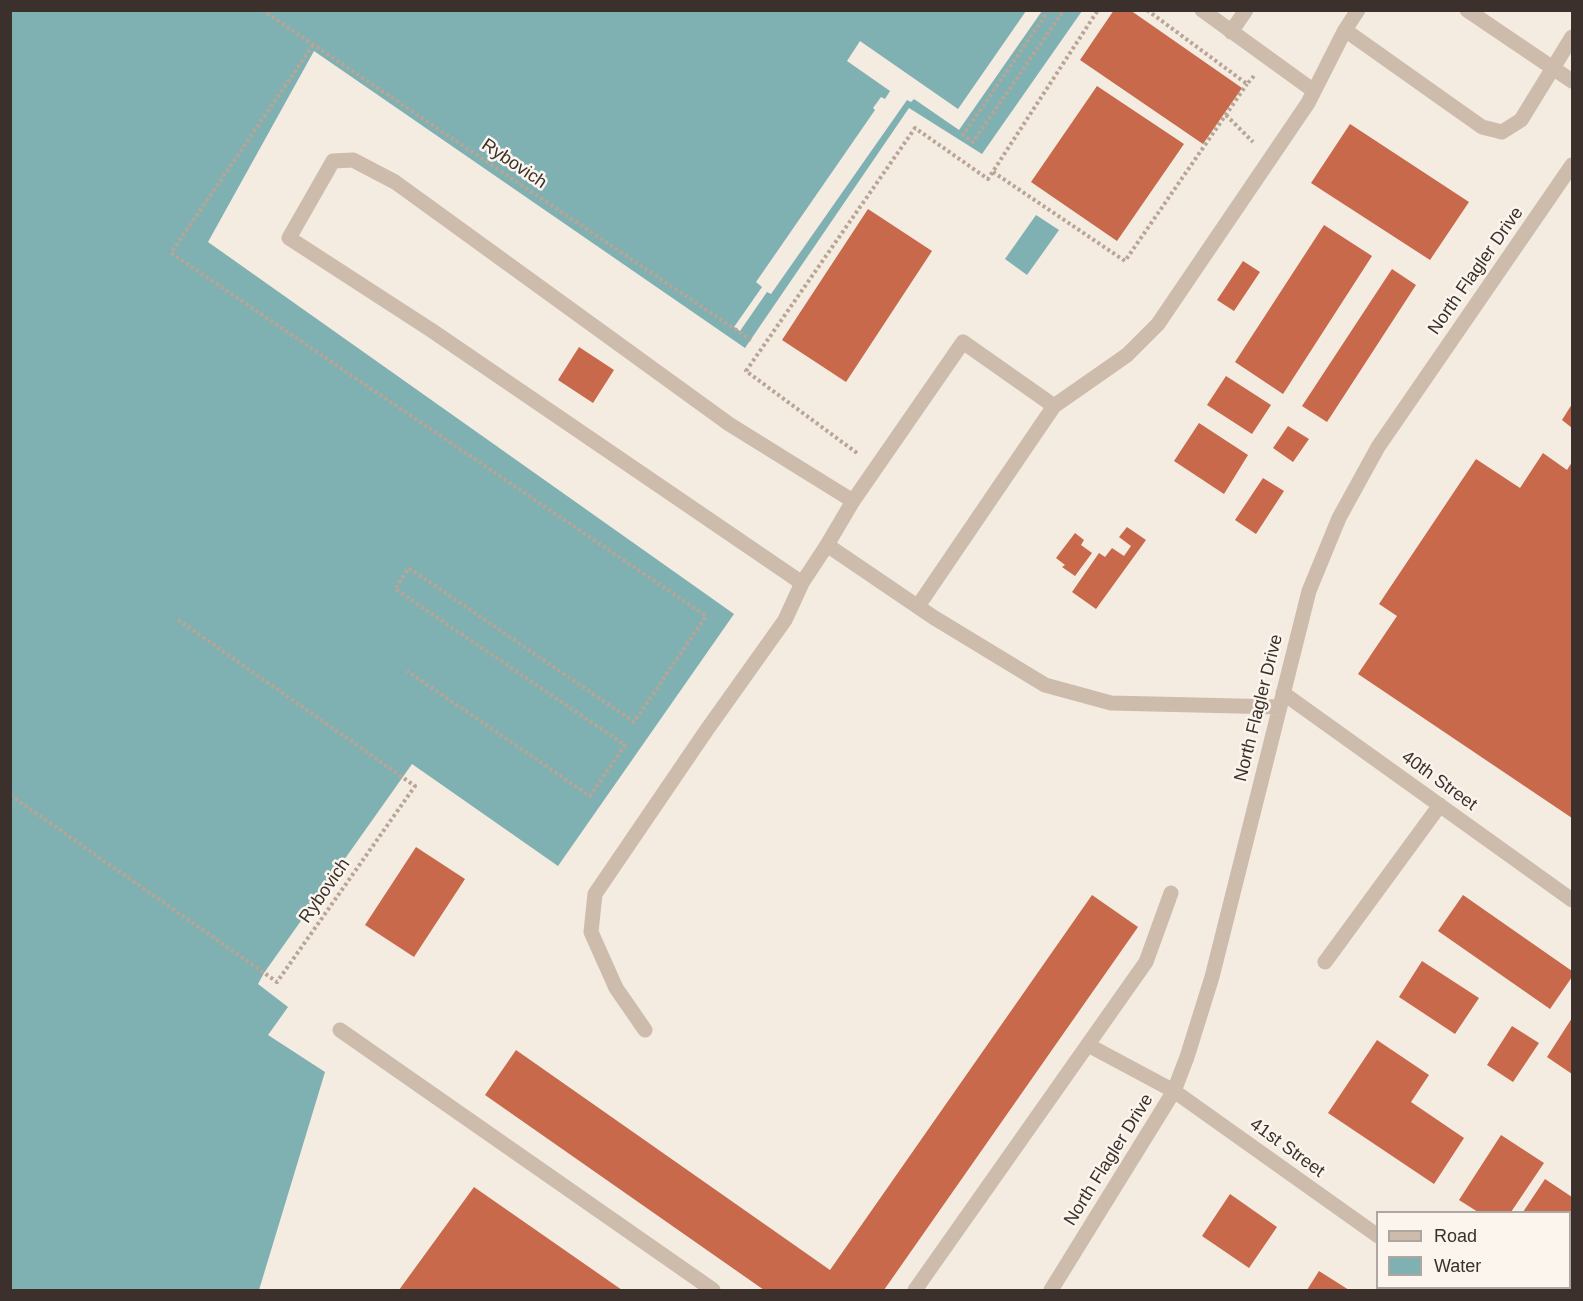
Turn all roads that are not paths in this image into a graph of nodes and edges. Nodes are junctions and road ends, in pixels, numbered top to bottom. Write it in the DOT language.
graph roads {
  1 [pos="1202,10"];
  2 [pos="1246,10"];
  3 [pos="1358,10"];
  4 [pos="1467,10"];
  5 [pos="1345,30"];
  6 [pos="1231,32"];
  7 [pos="1572,38"];
  8 [pos="1553,68"];
  9 [pos="1572,81"];
  10 [pos="1314,91"];
  11 [pos="1572,165"];
  12 [pos="1054,406"];
  13 [pos="852,501"];
  14 [pos="827,545"];
  15 [pos="802,583"];
  16 [pos="918,606"];
  17 [pos="1282,700"];
  18 [pos="1440,805"];
  19 [pos="1171,893"];
  20 [pos="1572,900"];
  21 [pos="1325,962"];
  22 [pos="340,1030"];
  23 [pos="645,1030"];
  24 [pos="1088,1044"];
  25 [pos="1174,1091"];
  26 [pos="1376,1235"];
  27 [pos="712,1290"];
  28 [pos="915,1290"];
  29 [pos="1050,1290"];
  1 -- 6 [label="street"];
  2 -- 6 [label="street"];
  3 -- 5 [label="street"];
  4 -- 8 [label="street"];
  5 -- 8 [label="street"];
  5 -- 10 [label="street"];
  6 -- 10 [label="street"];
  7 -- 8 [label="street"];
  8 -- 9 [label="street"];
  10 -- 12 [label="street"];
  11 -- 17 [label="street, North Flagler Drive"];
  12 -- 13 [label="street"];
  12 -- 16 [label="street"];
  13 -- 14 [label="street"];
  13 -- 15 [label="street"];
  14 -- 15 [label="street"];
  14 -- 16 [label="street"];
  15 -- 23 [label="street"];
  16 -- 17 [label="street"];
  17 -- 18 [label="street, 40th Street"];
  17 -- 25 [label="street, North Flagler Drive"];
  18 -- 20 [label="street, 40th Street"];
  18 -- 21 [label="street"];
  19 -- 24 [label="street"];
  22 -- 27 [label="street"];
  24 -- 25 [label="street, 41st Street"];
  24 -- 28 [label="street"];
  25 -- 26 [label="street, 41st Street"];
  25 -- 29 [label="street, North Flagler Drive"];
}
